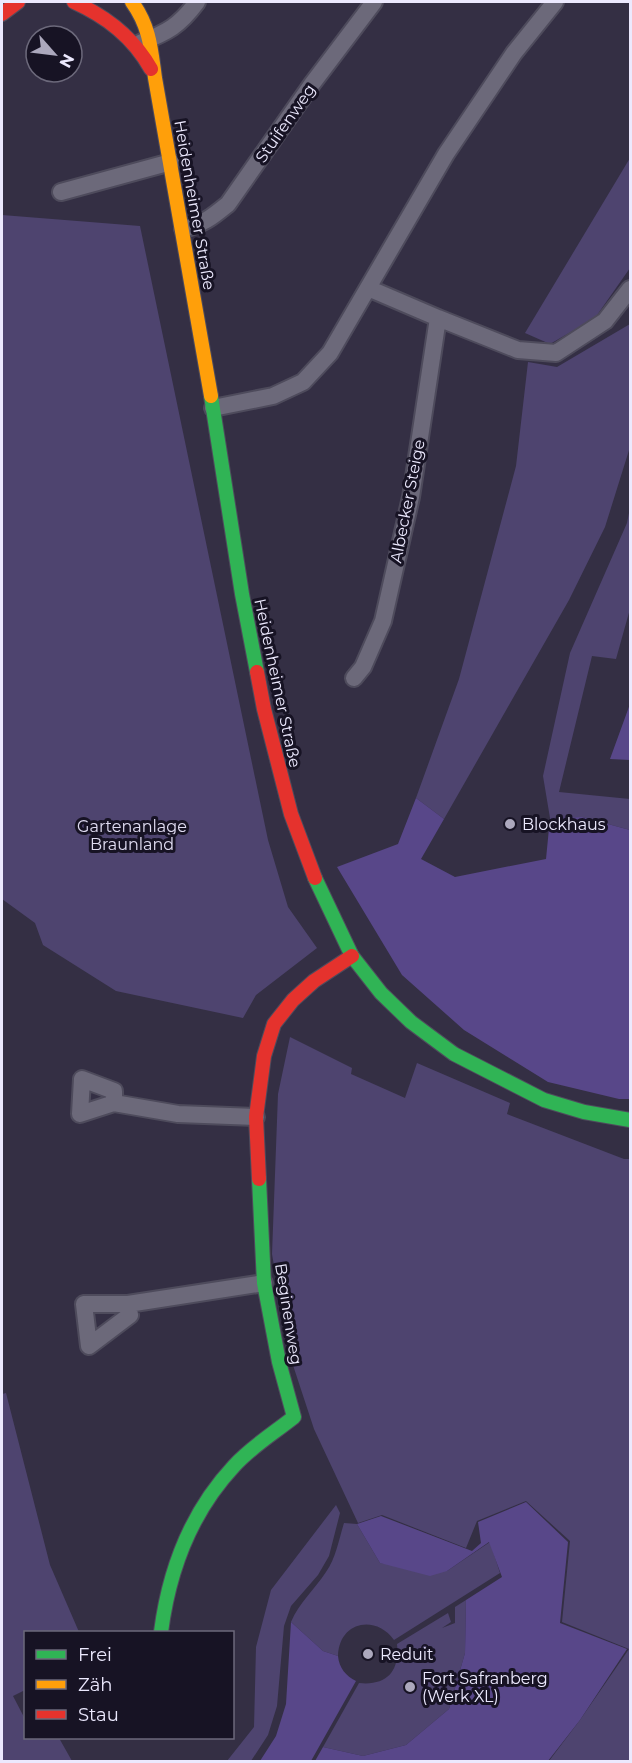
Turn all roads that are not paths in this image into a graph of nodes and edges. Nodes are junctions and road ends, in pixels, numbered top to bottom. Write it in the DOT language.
graph roads {
  1 [pos="18,2"];
  2 [pos="74,2"];
  3 [pos="132,2"];
  4 [pos="197,2"];
  5 [pos="374,2"];
  6 [pos="555,2"];
  7 [pos="2,14"];
  8 [pos="143,42"];
  9 [pos="171,162"];
  10 [pos="61,192"];
  11 [pos="183,229"];
  12 [pos="368,288"];
  13 [pos="630,289"];
  14 [pos="438,318"];
  15 [pos="213,408"];
  16 [pos="354,678"];
  17 [pos="352,956"];
  18 [pos="114,1103"];
  19 [pos="256,1117"];
  20 [pos="630,1120"];
  21 [pos="264,1283"];
  22 [pos="128,1304"];
  23 [pos="161,1631"];
  1 -- 7 [label="main road"];
  2 -- 8 [label="main road, Heidenheimer Straße"];
  3 -- 8 [label="main road, Heidenheimer Straße"];
  4 -- 8 [label="street"];
  5 -- 11 [label="street, Stuifenweg"];
  6 -- 12 [label="street"];
  8 -- 9 [label="main road, Heidenheimer Straße"];
  9 -- 10 [label="street"];
  9 -- 11 [label="main road, Heidenheimer Straße"];
  11 -- 15 [label="main road, Heidenheimer Straße"];
  12 -- 14 [label="street"];
  12 -- 15 [label="street"];
  13 -- 14 [label="street"];
  14 -- 16 [label="street, Albecker Steige"];
  15 -- 17 [label="main road, Heidenheimer Straße"];
  17 -- 19 [label="main road, Beginenweg"];
  17 -- 20 [label="main road, Heidenheimer Straße"];
  18 -- 19 [label="street"];
  19 -- 21 [label="main road, Beginenweg"];
  21 -- 22 [label="street"];
  21 -- 23 [label="main road, Beginenweg"];
}
